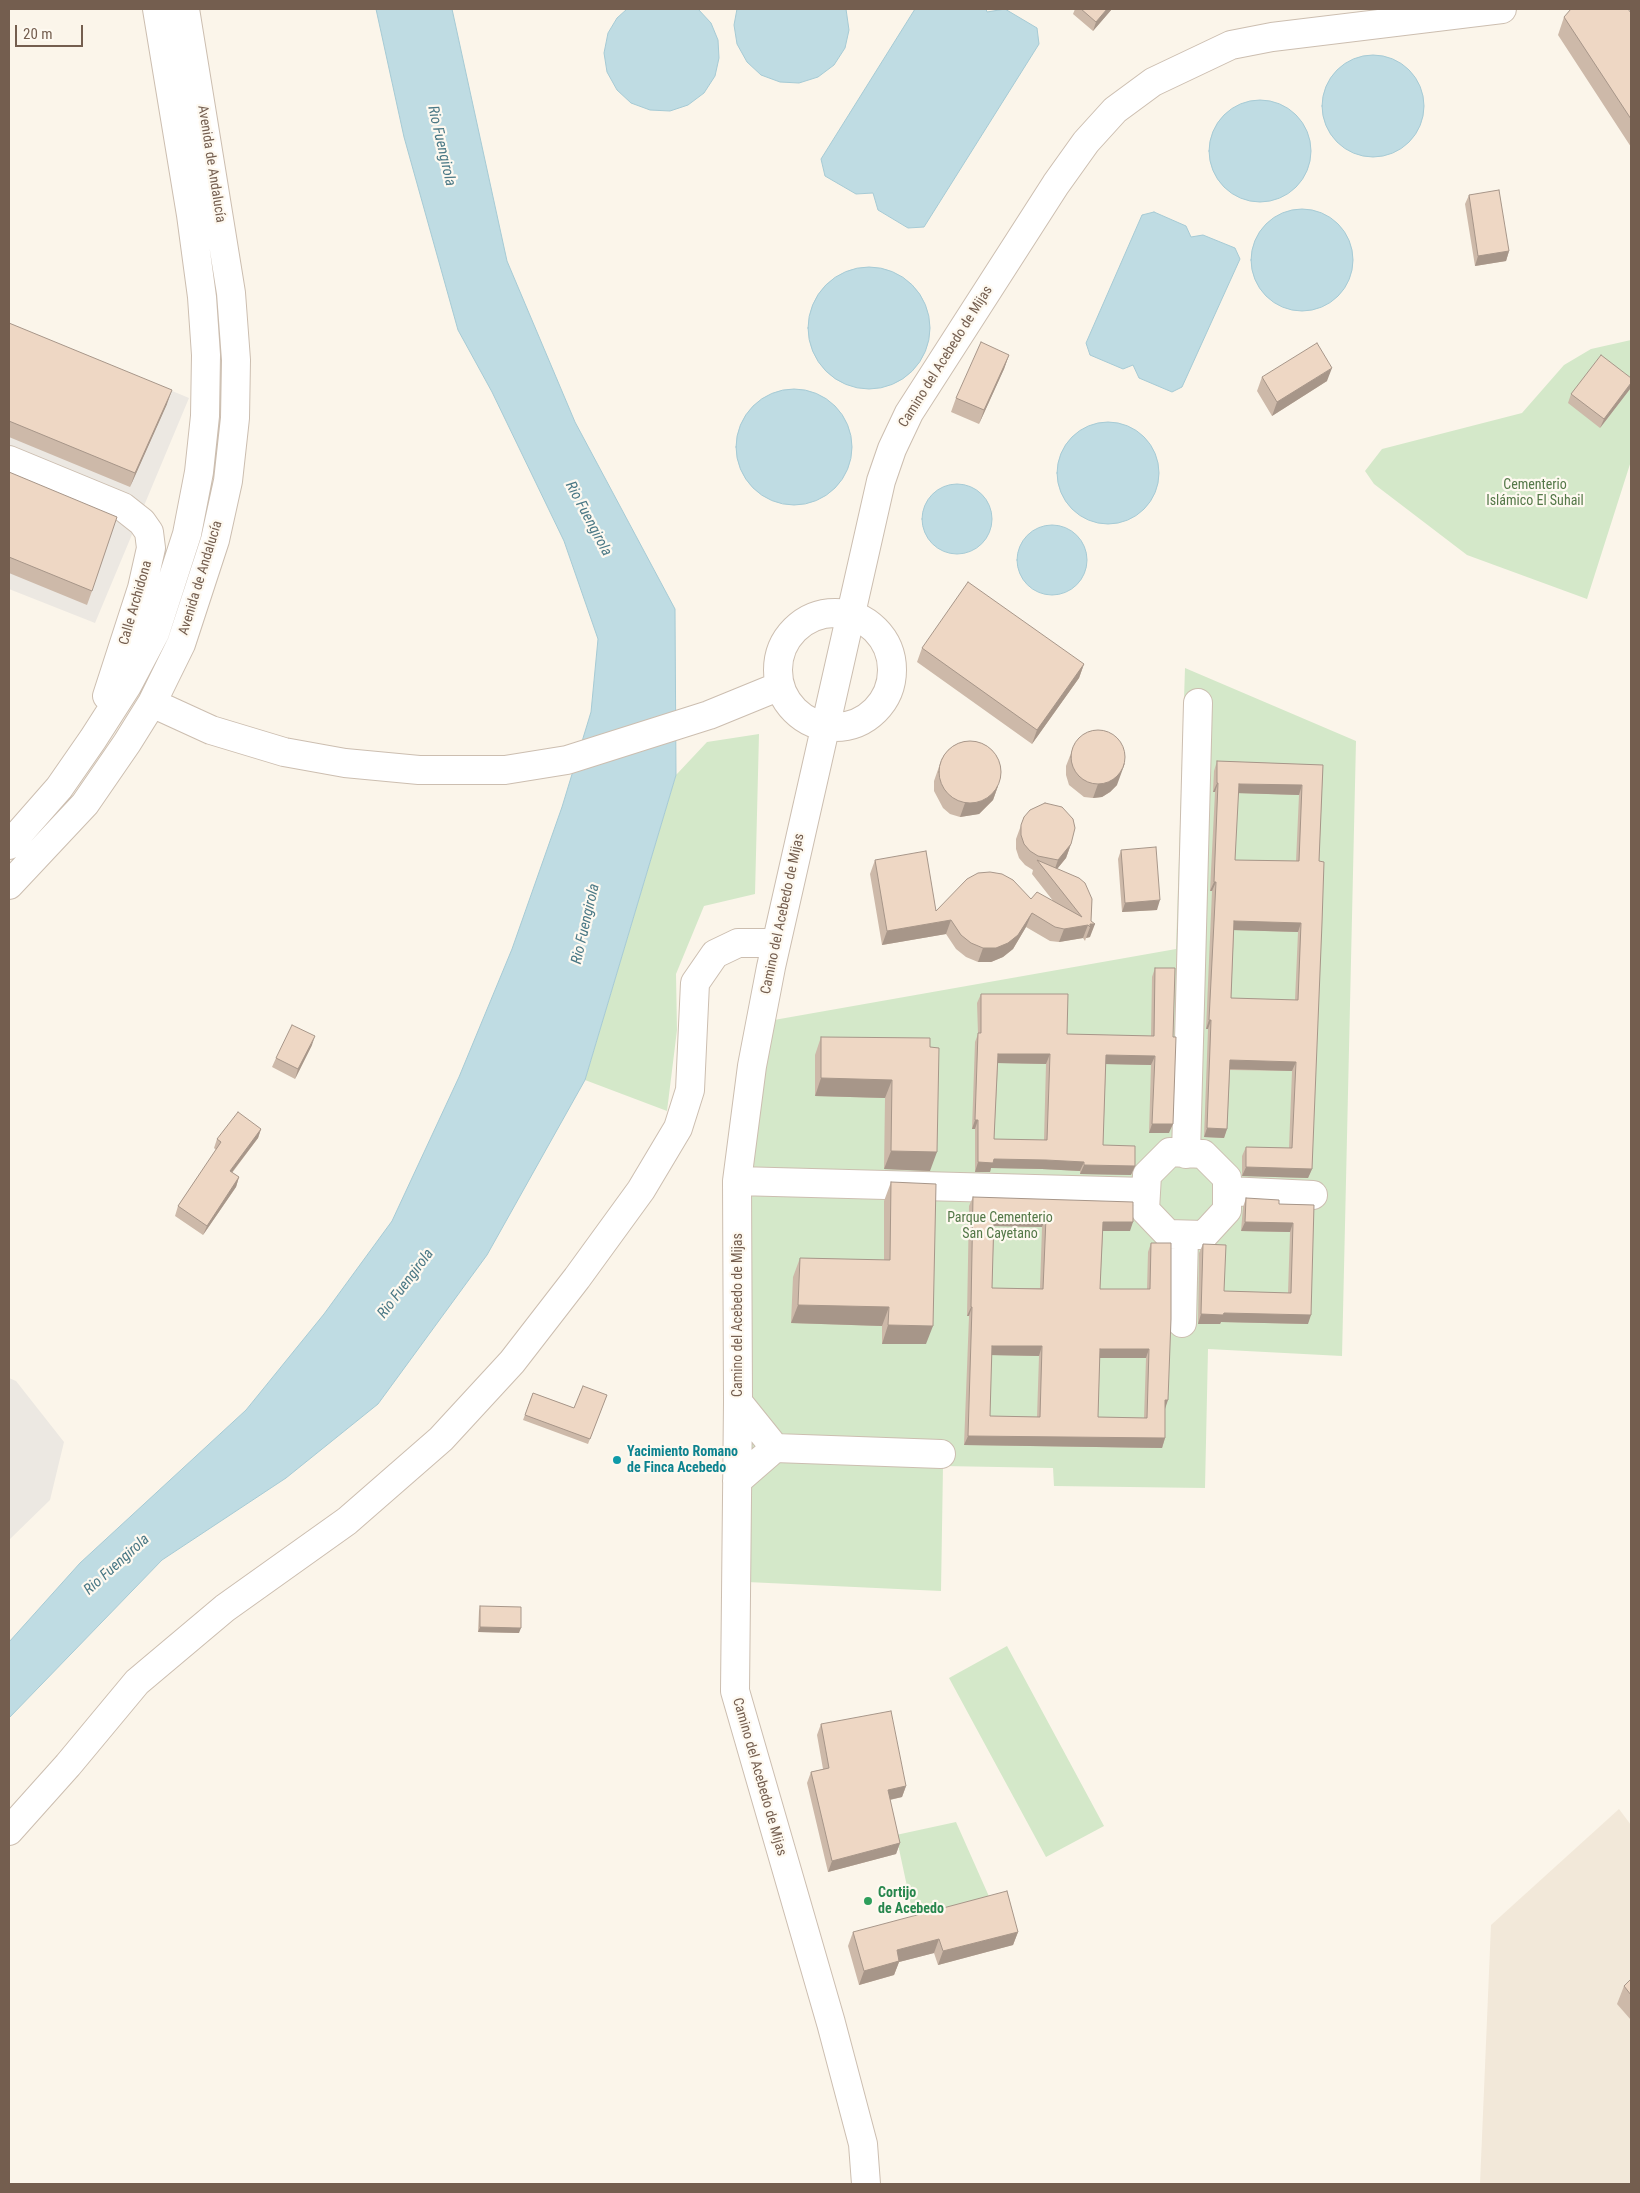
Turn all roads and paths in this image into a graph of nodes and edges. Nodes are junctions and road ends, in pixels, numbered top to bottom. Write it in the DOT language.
graph roads {
  1 [pos="157,9"];
  2 [pos="185,9"];
  3 [pos="1502,9"];
  4 [pos="9,460"];
  5 [pos="850,615"];
  6 [pos="780,686"];
  7 [pos="152,703"];
  8 [pos="1198,703"];
  9 [pos="824,726"];
  10 [pos="93,739"];
  11 [pos="9,845"];
  12 [pos="9,885"];
  13 [pos="776,942"];
  14 [pos="1186,1154"];
  15 [pos="737,1181"];
  16 [pos="1227,1191"];
  17 [pos="1146,1192"];
  18 [pos="1313,1195"];
  19 [pos="1184,1235"];
  20 [pos="1182,1323"];
  21 [pos="738,1402"];
  22 [pos="775,1448"];
  23 [pos="941,1454"];
  24 [pos="737,1481"];
  25 [pos="9,1831"];
  26 [pos="866,2184"];
  1 -- 10 [label="street, Avenida de Andalucía"];
  2 -- 7 [label="street, Avenida de Andalucía"];
  3 -- 5 [label="street, Camino del Acebedo de Mijas"];
  4 -- 10 [label="street, Calle Archidona"];
  5 -- 6 [label="street"];
  5 -- 9 [label="street, Camino del Acebedo de Mijas"];
  5 -- 9 [label="street"];
  6 -- 7 [label="street"];
  6 -- 9 [label="street"];
  7 -- 12 [label="street, Avenida de Andalucía"];
  8 -- 14 [label="street"];
  9 -- 13 [label="street, Camino del Acebedo de Mijas"];
  10 -- 11 [label="street, Avenida de Andalucía"];
  13 -- 15 [label="street, Camino del Acebedo de Mijas"];
  13 -- 25 [label="street"];
  14 -- 16 [label="street"];
  14 -- 17 [label="street"];
  15 -- 17 [label="street"];
  15 -- 21 [label="street, Camino del Acebedo de Mijas"];
  16 -- 18 [label="street"];
  16 -- 19 [label="street"];
  17 -- 19 [label="street"];
  19 -- 20 [label="street"];
  21 -- 22 [label="street"];
  21 -- 24 [label="street, Camino del Acebedo de Mijas"];
  22 -- 23 [label="street"];
  22 -- 24 [label="street"];
  24 -- 26 [label="street, Camino del Acebedo de Mijas"];
}
